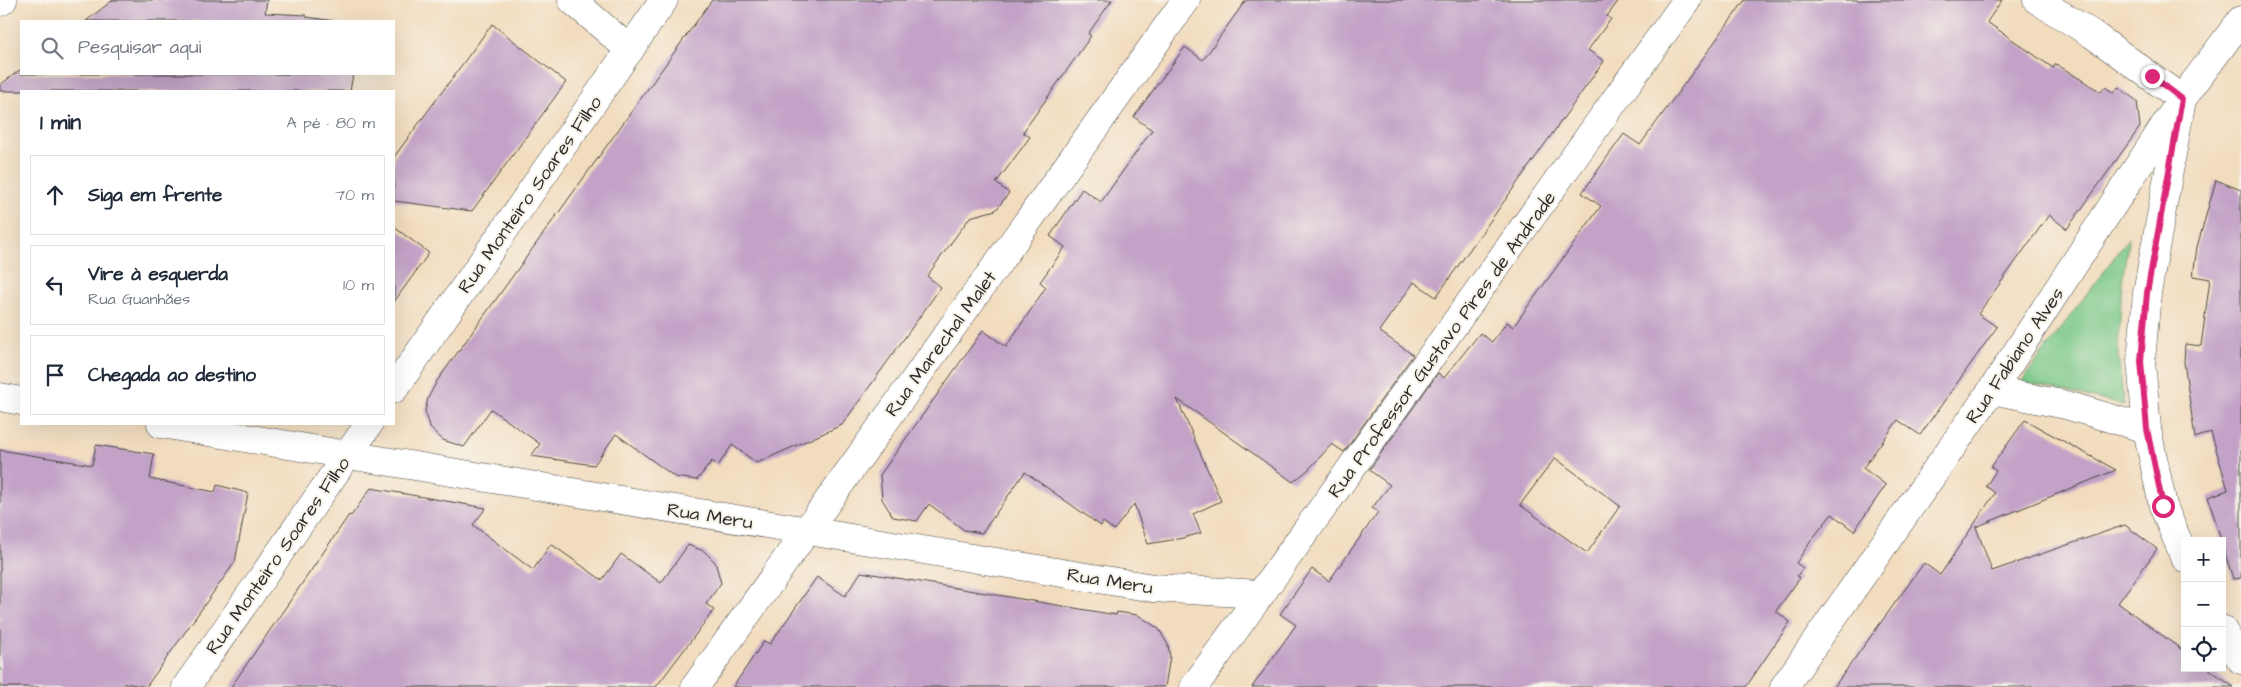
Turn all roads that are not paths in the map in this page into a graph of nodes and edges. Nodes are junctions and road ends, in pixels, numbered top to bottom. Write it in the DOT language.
graph roads {
  1 [pos="572,0"];
  2 [pos="664,0"];
  3 [pos="1186,0"];
  4 [pos="1688,0"];
  5 [pos="2037,0"];
  6 [pos="2241,20"];
  7 [pos="630,50"];
  8 [pos="2182,99"];
  9 [pos="395,388"];
  10 [pos="1992,390"];
  11 [pos="0,397"];
  12 [pos="20,401"];
  13 [pos="167,425"];
  14 [pos="368,425"];
  15 [pos="2147,429"];
  16 [pos="348,454"];
  17 [pos="805,530"];
  18 [pos="2181,549"];
  19 [pos="1261,594"];
  20 [pos="2226,636"];
  21 [pos="2241,660"];
  22 [pos="186,687"];
  23 [pos="695,687"];
  24 [pos="1194,687"];
  25 [pos="1784,687"];
  1 -- 7 [label="street"];
  2 -- 7 [label="street, Rua Monteiro Soares Filho"];
  3 -- 17 [label="street, Rua Marechal Malet"];
  4 -- 19 [label="street, Rua Professor Gustavo Pires de Andrade"];
  5 -- 8 [label="street"];
  6 -- 8 [label="street, Rua Fabiano Alves"];
  7 -- 9 [label="street, Rua Monteiro Soares Filho"];
  8 -- 10 [label="street, Rua Fabiano Alves"];
  8 -- 15 [label="street"];
  10 -- 15 [label="street"];
  10 -- 25 [label="street, Rua Fabiano Alves"];
  11 -- 12 [label="street"];
  13 -- 16 [label="street, Rua Meru"];
  14 -- 16 [label="street, Rua Monteiro Soares Filho"];
  15 -- 18 [label="street"];
  16 -- 17 [label="street, Rua Meru"];
  16 -- 22 [label="street, Rua Monteiro Soares Filho"];
  17 -- 19 [label="street, Rua Meru"];
  17 -- 23 [label="street, Rua Marechal Malet"];
  19 -- 24 [label="street, Rua Professor Gustavo Pires de Andrade"];
  20 -- 21 [label="street"];
}
